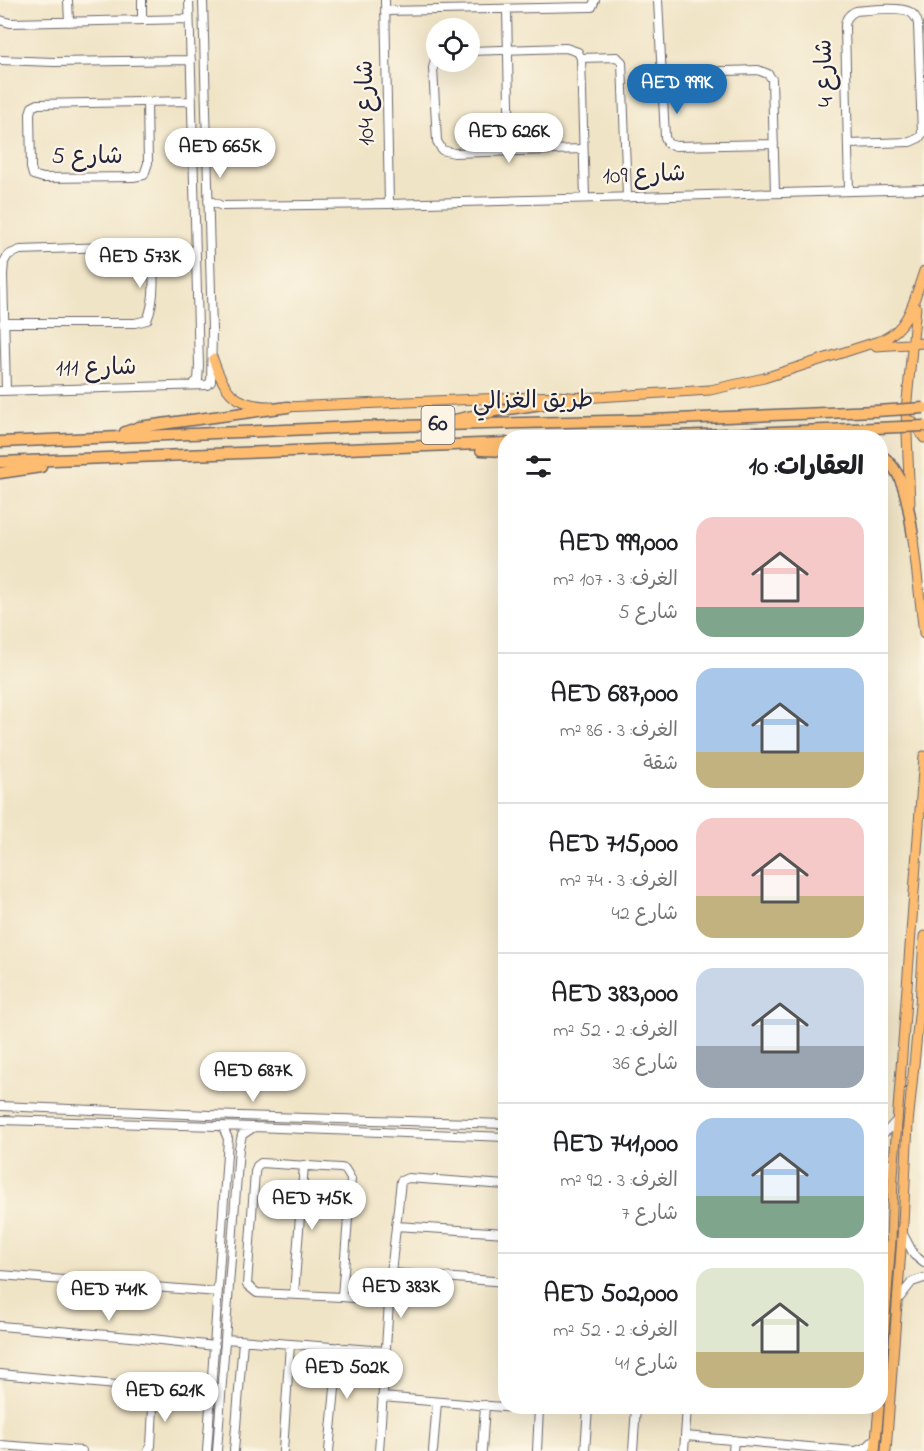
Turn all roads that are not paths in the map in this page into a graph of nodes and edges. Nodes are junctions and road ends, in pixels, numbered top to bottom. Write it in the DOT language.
graph roads {
  1 [pos="68,0"];
  2 [pos="142,0"];
  3 [pos="189,0"];
  4 [pos="203,0"];
  5 [pos="385,0"];
  6 [pos="594,0"];
  7 [pos="658,0"];
  8 [pos="507,9"];
  9 [pos="385,11"];
  10 [pos="189,19"];
  11 [pos="0,20"];
  12 [pos="142,20"];
  13 [pos="69,22"];
  14 [pos="507,50"];
  15 [pos="480,51"];
  16 [pos="581,58"];
  17 [pos="0,60"];
  18 [pos="191,60"];
  19 [pos="433,72"];
  20 [pos="662,73"];
  21 [pos="192,101"];
  22 [pos="147,102"];
  23 [pos="774,144"];
  24 [pos="848,144"];
  25 [pos="583,149"];
  26 [pos="510,151"];
  27 [pos="924,189"];
  28 [pos="849,190"];
  29 [pos="775,193"];
  30 [pos="627,196"];
  31 [pos="585,198"];
  32 [pos="208,200"];
  33 [pos="389,204"];
  34 [pos="222,206"];
  35 [pos="209,215"];
  36 [pos="924,272"];
  37 [pos="3,323"];
  38 [pos="198,330"];
  39 [pos="212,330"];
  40 [pos="924,343"];
  41 [pos="912,344"];
  42 [pos="862,347"];
  43 [pos="924,349"];
  44 [pos="213,359"];
  45 [pos="911,364"];
  46 [pos="192,385"];
  47 [pos="3,390"];
  48 [pos="582,398"];
  49 [pos="288,407"];
  50 [pos="924,408"];
  51 [pos="906,411"];
  52 [pos="432,425"];
  53 [pos="924,426"];
  54 [pos="826,430"];
  55 [pos="113,436"];
  56 [pos="924,438"];
  57 [pos="0,440"];
  58 [pos="498,443"];
  59 [pos="421,447"];
  60 [pos="498,451"];
  61 [pos="888,462"];
  62 [pos="1,470"];
  63 [pos="913,536"];
  64 [pos="924,634"];
  65 [pos="924,756"];
  66 [pos="924,936"];
  67 [pos="909,967"];
  68 [pos="920,1005"];
  69 [pos="0,1106"];
  70 [pos="159,1112"];
  71 [pos="179,1113"];
  72 [pos="898,1119"];
  73 [pos="0,1120"];
  74 [pos="498,1124"];
  75 [pos="156,1125"];
  76 [pos="179,1126"];
  77 [pos="223,1126"];
  78 [pos="254,1127"];
  79 [pos="888,1130"];
  80 [pos="498,1137"];
  81 [pos="888,1164"];
  82 [pos="304,1165"];
  83 [pos="893,1177"];
  84 [pos="498,1185"];
  85 [pos="396,1226"];
  86 [pos="498,1232"];
  87 [pos="903,1233"];
  88 [pos="221,1240"];
  89 [pos="233,1241"];
  90 [pos="924,1263"];
  91 [pos="392,1273"];
  92 [pos="0,1275"];
  93 [pos="924,1278"];
  94 [pos="888,1279"];
  95 [pos="498,1281"];
  96 [pos="218,1292"];
  97 [pos="294,1294"];
  98 [pos="342,1297"];
  99 [pos="389,1301"];
  100 [pos="897,1302"];
  101 [pos="0,1326"];
  102 [pos="225,1340"];
  103 [pos="243,1341"];
  104 [pos="290,1344"];
  105 [pos="215,1346"];
  106 [pos="339,1347"];
  107 [pos="386,1351"];
  108 [pos="0,1374"];
  109 [pos="153,1388"];
  110 [pos="211,1394"];
  111 [pos="382,1397"];
  112 [pos="437,1402"];
  113 [pos="485,1405"];
  114 [pos="498,1406"];
  115 [pos="539,1414"];
  116 [pos="588,1414"];
  117 [pos="636,1414"];
  118 [pos="687,1414"];
  119 [pos="878,1414"];
  120 [pos="686,1436"];
  121 [pos="876,1438"];
  122 [pos="734,1440"];
  123 [pos="0,1444"];
  124 [pos="781,1448"];
  125 [pos="831,1450"];
  126 [pos="82,1451"];
  127 [pos="148,1451"];
  128 [pos="207,1451"];
  129 [pos="217,1451"];
  130 [pos="234,1451"];
  131 [pos="283,1451"];
  132 [pos="329,1451"];
  133 [pos="379,1451"];
  134 [pos="434,1451"];
  135 [pos="482,1451"];
  136 [pos="537,1451"];
  137 [pos="585,1451"];
  138 [pos="633,1451"];
  139 [pos="684,1451"];
  140 [pos="733,1451"];
  141 [pos="855,1451"];
  142 [pos="875,1451"];
  143 [pos="886,1451"];
  1 -- 13 [label="street"];
  2 -- 12 [label="street"];
  3 -- 10 [label="street"];
  4 -- 32 [label="street"];
  5 -- 9 [label="street, شارع 104"];
  6 -- 8 [label="street"];
  7 -- 20 [label="street"];
  8 -- 9 [label="street"];
  8 -- 14 [label="street"];
  9 -- 33 [label="street, شارع 104"];
  10 -- 12 [label="street"];
  10 -- 18 [label="street"];
  11 -- 13 [label="street"];
  12 -- 13 [label="street"];
  14 -- 15 [label="street"];
  14 -- 16 [label="street"];
  14 -- 26 [label="street"];
  16 -- 25 [label="street"];
  16 -- 30 [label="street"];
  17 -- 18 [label="street"];
  18 -- 21 [label="street"];
  19 -- 26 [label="street"];
  20 -- 23 [label="street"];
  20 -- 23 [label="street"];
  21 -- 22 [label="street, شارع 5"];
  21 -- 38 [label="street"];
  22 -- 22 [label="street, شارع 5"];
  23 -- 29 [label="street"];
  24 -- 24 [label="street, شارع 4"];
  24 -- 28 [label="street, شارع 4"];
  25 -- 26 [label="street"];
  25 -- 31 [label="street"];
  27 -- 28 [label="street, شارع 109"];
  28 -- 29 [label="street, شارع 109"];
  29 -- 30 [label="street, شارع 109"];
  30 -- 31 [label="street, شارع 109"];
  31 -- 33 [label="street, شارع 109"];
  32 -- 34 [label="street, شارع 109"];
  32 -- 35 [label="street"];
  33 -- 34 [label="street, شارع 109"];
  34 -- 35 [label="street"];
  35 -- 39 [label="street"];
  36 -- 41 [label="main road"];
  36 -- 42 [label="main road"];
  37 -- 37 [label="street"];
  37 -- 47 [label="street"];
  38 -- 39 [label="street"];
  38 -- 46 [label="street"];
  39 -- 44 [label="street"];
  40 -- 41 [label="main road"];
  41 -- 42 [label="main road"];
  41 -- 45 [label="main road"];
  42 -- 48 [label="main road"];
  43 -- 45 [label="main road"];
  44 -- 46 [label="street"];
  44 -- 49 [label="main road"];
  45 -- 51 [label="main road"];
  46 -- 47 [label="street, شارع 111"];
  48 -- 49 [label="main road"];
  48 -- 52 [label="highway"];
  49 -- 55 [label="highway"];
  50 -- 52 [label="highway, طريق الغزالي / 60, bridge"];
  51 -- 56 [label="main road"];
  51 -- 63 [label="main road"];
  52 -- 55 [label="highway, طريق الغزالي / 60"];
  53 -- 54 [label="highway, bridge"];
  55 -- 57 [label="highway, طريق الغزالي / 60"];
  58 -- 59 [label="highway, طريق الغزالي / 60"];
  59 -- 60 [label="highway"];
  59 -- 62 [label="highway, طريق الغزالي / 60"];
  61 -- 63 [label="highway"];
  63 -- 64 [label="main road"];
  65 -- 67 [label="main road"];
  66 -- 68 [label="main road"];
  67 -- 68 [label="main road"];
  67 -- 72 [label="main road"];
  68 -- 87 [label="main road"];
  69 -- 70 [label="street"];
  70 -- 71 [label="street"];
  70 -- 75 [label="street"];
  71 -- 74 [label="street"];
  71 -- 76 [label="street"];
  72 -- 79 [label="street"];
  72 -- 83 [label="main road"];
  73 -- 75 [label="street"];
  75 -- 76 [label="street"];
  76 -- 77 [label="street"];
  77 -- 78 [label="street"];
  77 -- 88 [label="street"];
  78 -- 80 [label="street"];
  78 -- 89 [label="street"];
  81 -- 83 [label="street"];
  82 -- 97 [label="street"];
  82 -- 97 [label="street"];
  82 -- 98 [label="street"];
  83 -- 94 [label="main road"];
  84 -- 85 [label="street"];
  85 -- 86 [label="street"];
  85 -- 91 [label="street"];
  87 -- 90 [label="street"];
  87 -- 100 [label="main road"];
  88 -- 89 [label="street"];
  88 -- 96 [label="street"];
  89 -- 102 [label="street"];
  91 -- 95 [label="street"];
  91 -- 99 [label="street"];
  92 -- 96 [label="street"];
  93 -- 100 [label="street"];
  96 -- 105 [label="street"];
  97 -- 98 [label="street"];
  98 -- 99 [label="street"];
  99 -- 107 [label="street"];
  100 -- 143 [label="main road"];
  101 -- 105 [label="street"];
  102 -- 103 [label="street"];
  102 -- 129 [label="street"];
  103 -- 104 [label="street"];
  103 -- 130 [label="street"];
  104 -- 106 [label="street"];
  104 -- 131 [label="street"];
  105 -- 110 [label="street"];
  106 -- 107 [label="street"];
  106 -- 132 [label="street"];
  107 -- 111 [label="street"];
  108 -- 109 [label="street"];
  109 -- 110 [label="street"];
  109 -- 127 [label="street"];
  110 -- 128 [label="street"];
  111 -- 112 [label="street"];
  111 -- 133 [label="street"];
  112 -- 113 [label="street"];
  112 -- 134 [label="street"];
  113 -- 114 [label="street"];
  113 -- 135 [label="street"];
  115 -- 136 [label="street"];
  116 -- 137 [label="street"];
  117 -- 138 [label="street"];
  118 -- 120 [label="street"];
  119 -- 121 [label="main road"];
  120 -- 122 [label="street"];
  120 -- 139 [label="street"];
  121 -- 141 [label="street"];
  121 -- 142 [label="main road"];
  122 -- 124 [label="street"];
  122 -- 140 [label="street"];
  123 -- 126 [label="street"];
  124 -- 125 [label="street"];
  125 -- 141 [label="street"];
}
